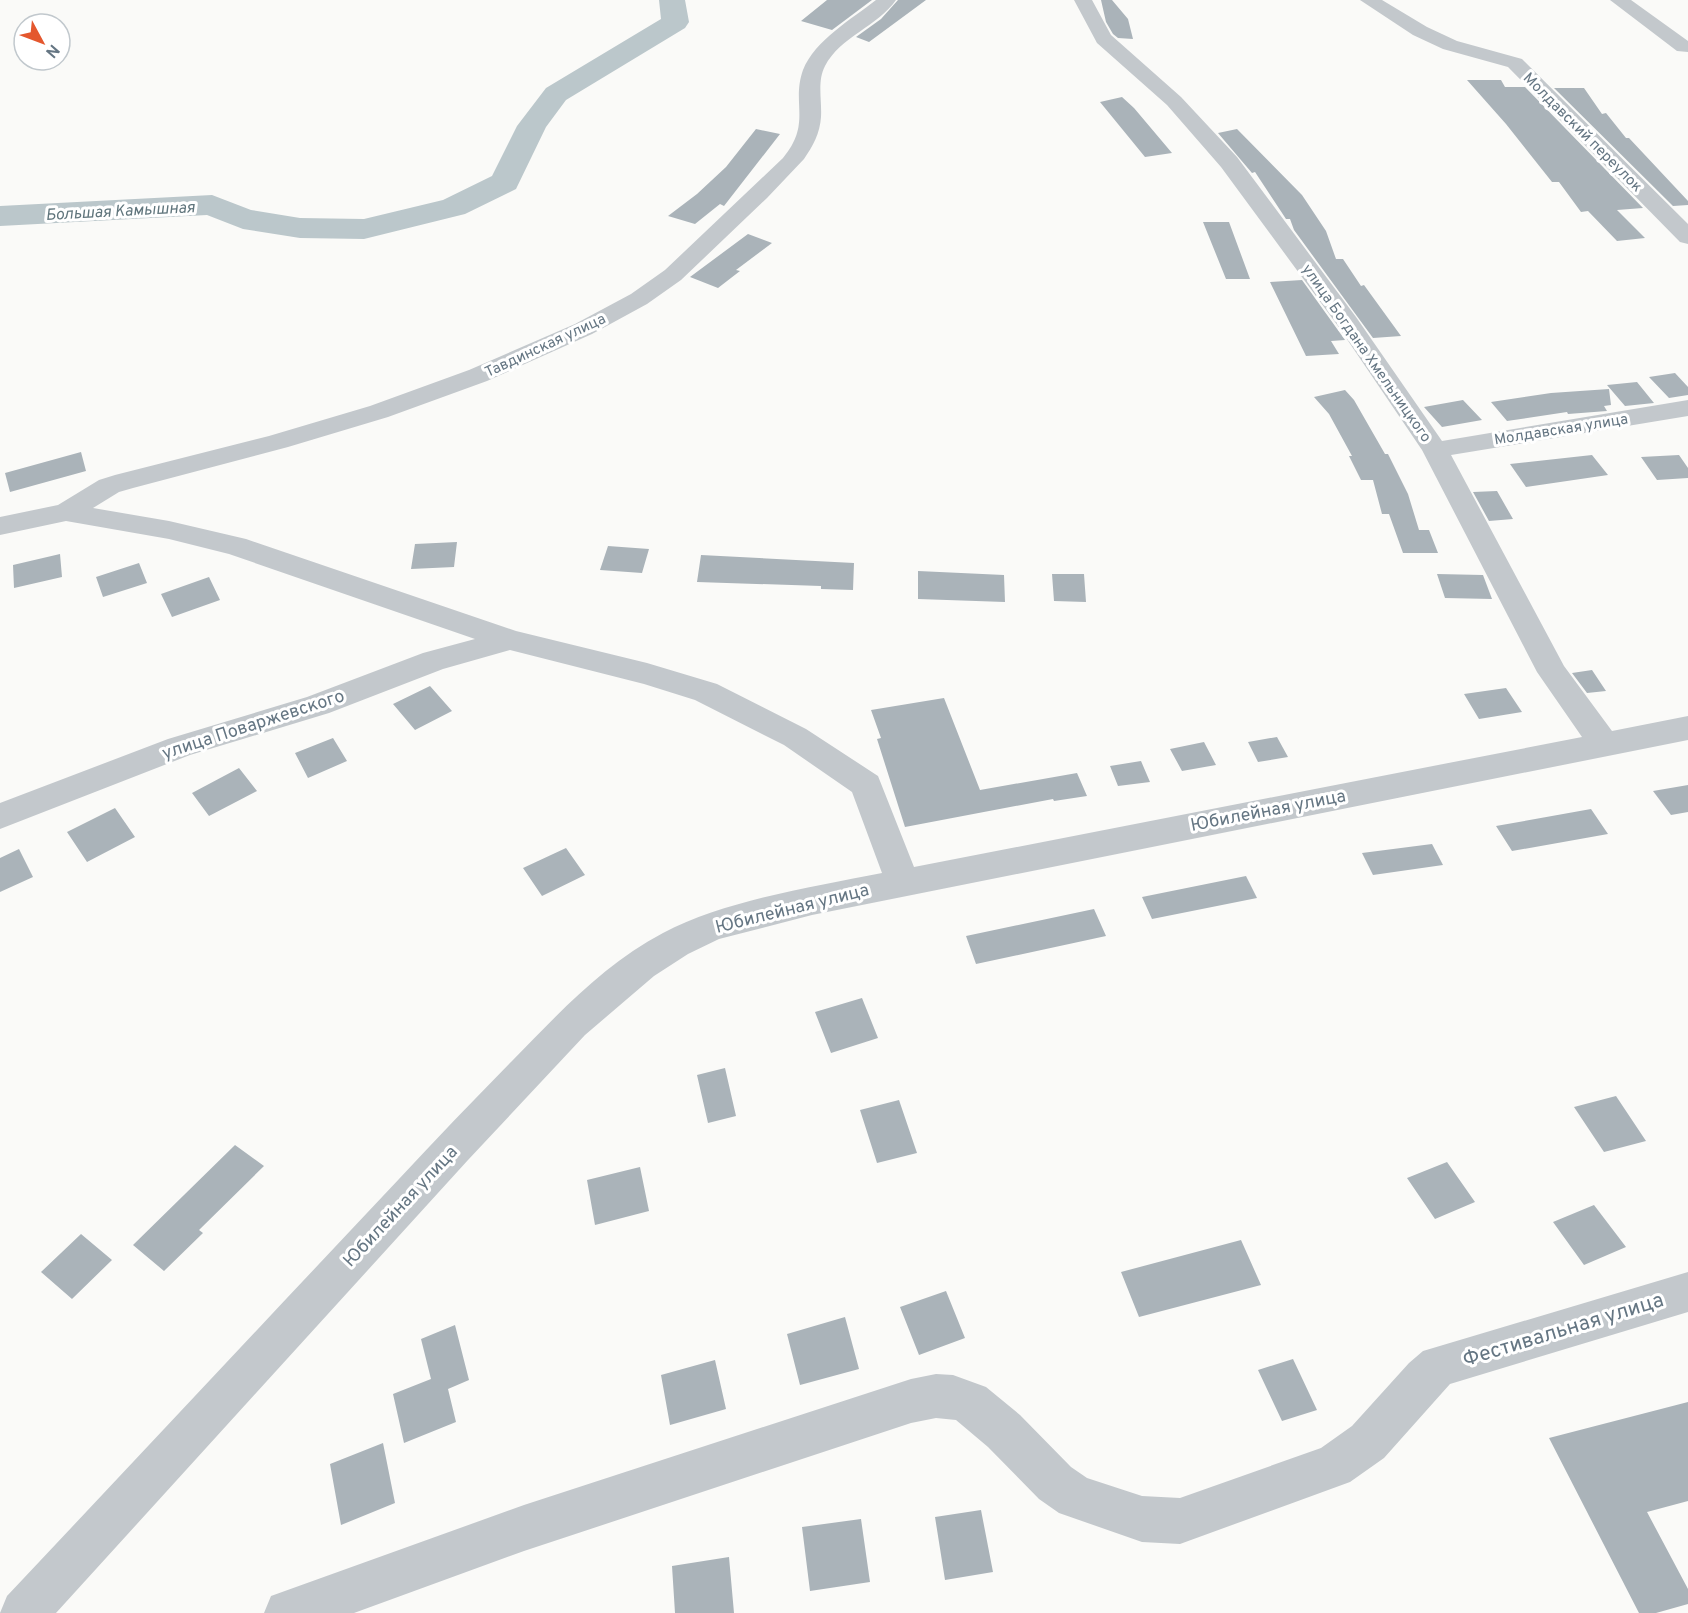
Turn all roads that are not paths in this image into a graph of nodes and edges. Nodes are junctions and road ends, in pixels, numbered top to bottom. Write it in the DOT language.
graph roads {
  1 [pos="887,0"];
  2 [pos="1083,0"];
  3 [pos="1369,0"];
  4 [pos="1619,0"];
  5 [pos="1684,47"];
  6 [pos="1688,237"];
  7 [pos="1688,408"];
  8 [pos="1435,450"];
  9 [pos="66,512"];
  10 [pos="0,526"];
  11 [pos="510,640"];
  12 [pos="1688,728"];
  13 [pos="1603,743"];
  14 [pos="0,816"];
  15 [pos="902,882"];
  16 [pos="1688,1292"];
  17 [pos="24,1613"];
  18 [pos="288,1613"];
  1 -- 9 [label="street, Тавдинская улица"];
  2 -- 8 [label="street, улица Богдана Хмельницкого"];
  3 -- 6 [label="street, Молдавский переулок"];
  4 -- 5 [label="street"];
  7 -- 8 [label="street, Молдавская улица"];
  8 -- 13 [label="street, улица Богдана Хмельницкого"];
  9 -- 10 [label="street, Тавдинская улица"];
  9 -- 11 [label="street, Тавдинская улица"];
  11 -- 14 [label="street, улица Поваржевского"];
  11 -- 15 [label="street, Тавдинская улица"];
  12 -- 13 [label="street, Юбилейная улица"];
  13 -- 15 [label="street, Юбилейная улица"];
  15 -- 17 [label="street, Юбилейная улица"];
  16 -- 18 [label="street, Фестивальная улица"];
}
